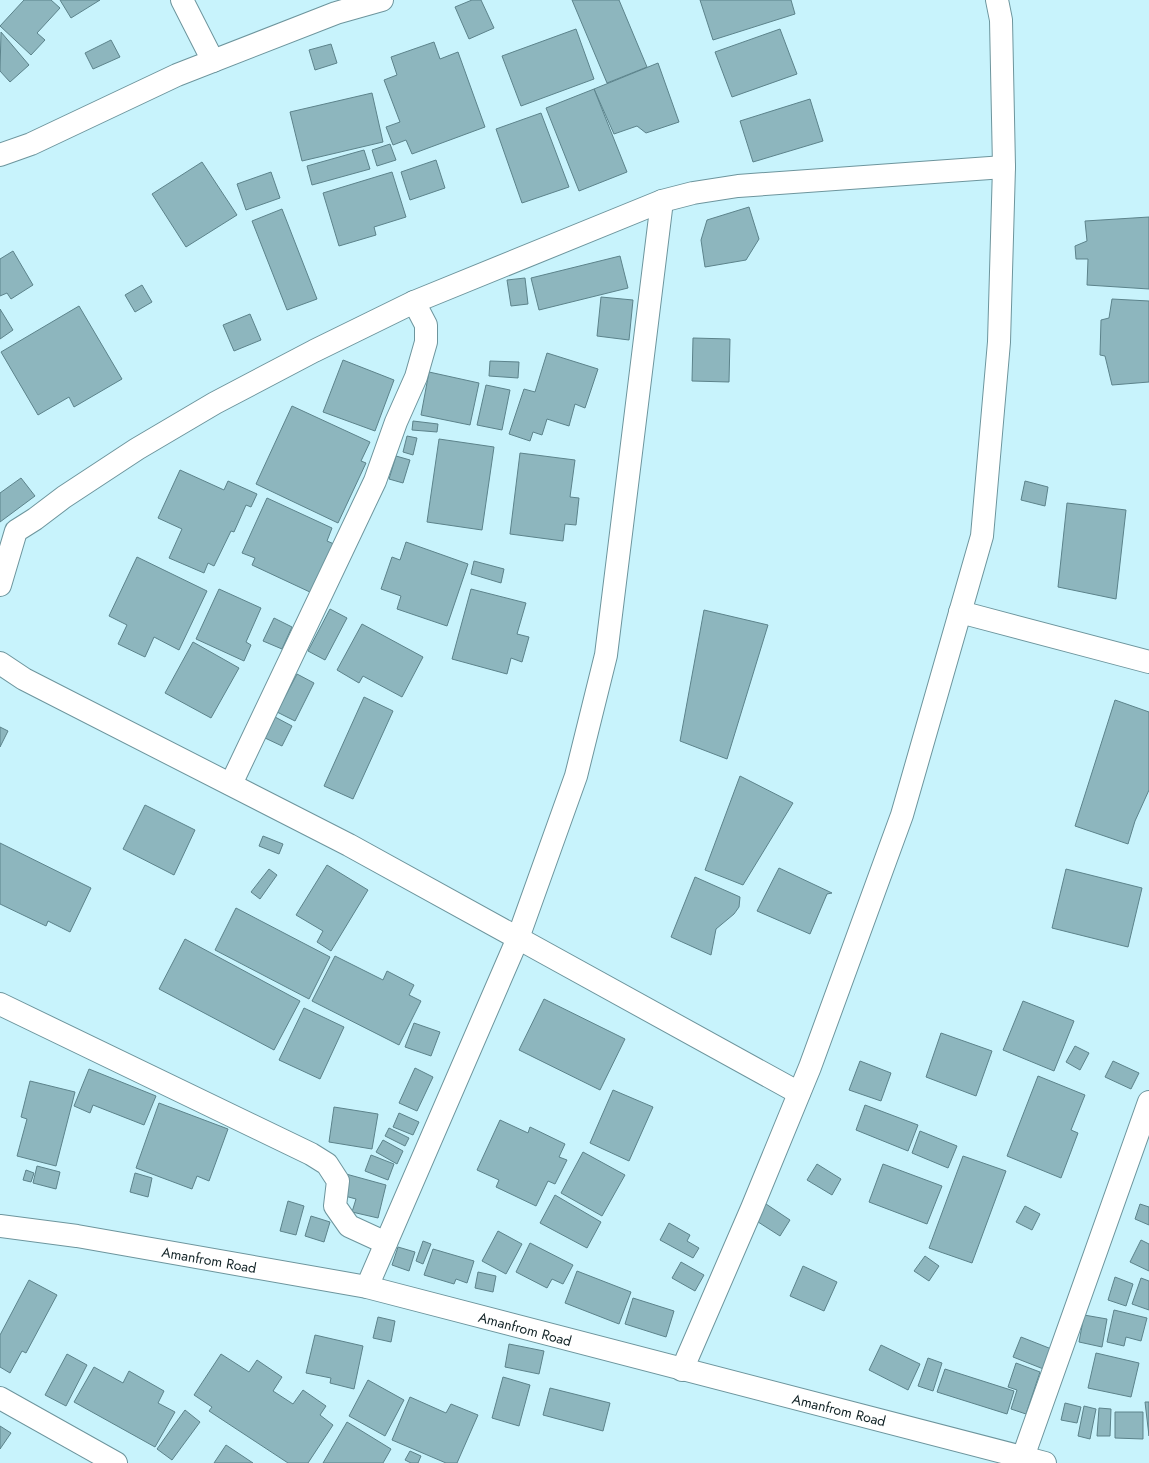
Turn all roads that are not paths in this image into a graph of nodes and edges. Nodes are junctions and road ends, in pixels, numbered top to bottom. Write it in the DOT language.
graph roads {
  1 [pos="182,0"];
  2 [pos="382,0"];
  3 [pos="997,0"];
  4 [pos="213,61"];
  5 [pos="0,155"];
  6 [pos="1004,167"];
  7 [pos="662,200"];
  8 [pos="414,302"];
  9 [pos="0,585"];
  10 [pos="960,612"];
  11 [pos="1149,662"];
  12 [pos="0,663"];
  13 [pos="231,784"];
  14 [pos="518,938"];
  15 [pos="0,1004"];
  16 [pos="799,1094"];
  17 [pos="1149,1102"];
  18 [pos="0,1226"];
  19 [pos="386,1243"];
  20 [pos="367,1287"];
  21 [pos="682,1370"];
  22 [pos="0,1398"];
  23 [pos="1023,1457"];
  24 [pos="116,1463"];
  25 [pos="1045,1463"];
  1 -- 4 [label="street"];
  2 -- 4 [label="street"];
  3 -- 6 [label="street"];
  4 -- 5 [label="street"];
  6 -- 7 [label="street"];
  6 -- 10 [label="street"];
  7 -- 8 [label="street"];
  7 -- 14 [label="street"];
  8 -- 9 [label="street"];
  8 -- 13 [label="street"];
  10 -- 11 [label="street"];
  10 -- 16 [label="street"];
  12 -- 13 [label="street"];
  13 -- 14 [label="street"];
  14 -- 16 [label="street"];
  14 -- 19 [label="street"];
  15 -- 19 [label="street"];
  16 -- 21 [label="street"];
  17 -- 23 [label="street"];
  18 -- 20 [label="street, Amanfrom Road"];
  19 -- 20 [label="street"];
  20 -- 21 [label="street, Amanfrom Road"];
  21 -- 23 [label="street, Amanfrom Road"];
  22 -- 24 [label="street"];
  23 -- 25 [label="street, Amanfrom Road"];
}
